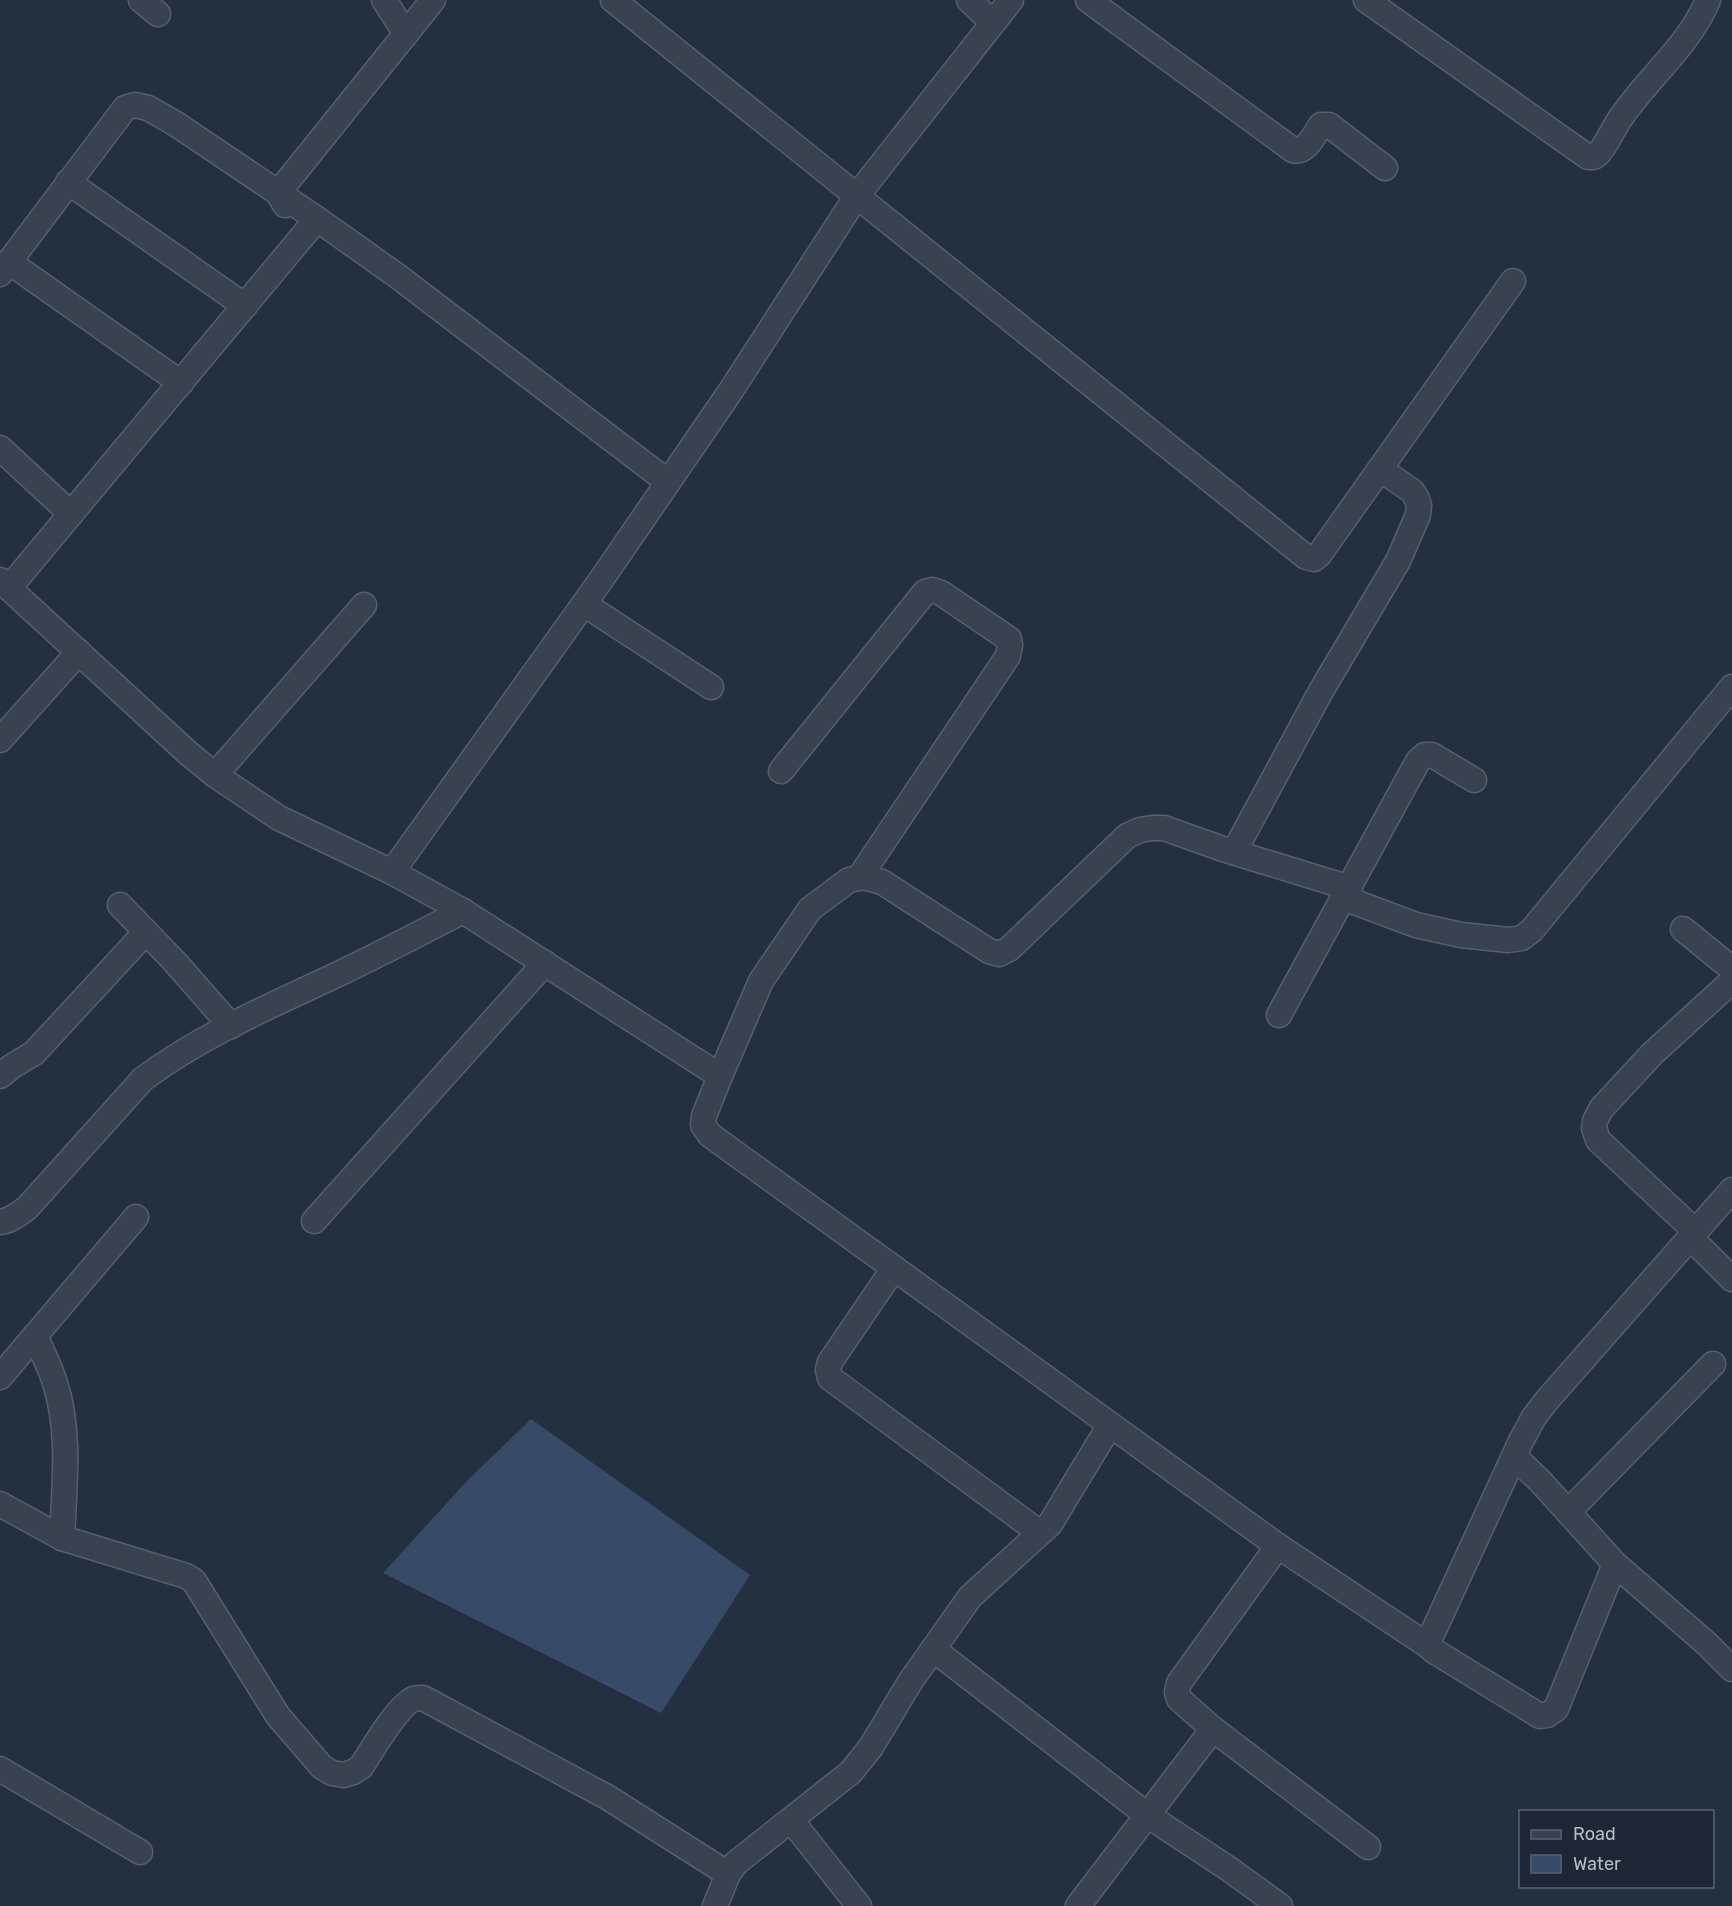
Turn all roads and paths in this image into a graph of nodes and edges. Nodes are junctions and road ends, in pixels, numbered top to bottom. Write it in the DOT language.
graph roads {
  1 [pos="384,0"];
  2 [pos="433,0"];
  3 [pos="613,0"];
  4 [pos="969,0"];
  5 [pos="1011,0"];
  6 [pos="1088,0"];
  7 [pos="1366,0"];
  8 [pos="1708,0"];
  9 [pos="993,23"];
  10 [pos="406,34"];
  11 [pos="1385,168"];
  12 [pos="68,182"];
  13 [pos="278,193"];
  14 [pos="856,197"];
  15 [pos="317,219"];
  16 [pos="302,237"];
  17 [pos="5,268"];
  18 [pos="1514,281"];
  19 [pos="245,306"];
  20 [pos="181,383"];
  21 [pos="0,448"];
  22 [pos="1380,469"];
  23 [pos="668,482"];
  24 [pos="71,514"];
  25 [pos="5,584"];
  26 [pos="584,604"];
  27 [pos="364,605"];
  28 [pos="79,652"];
  29 [pos="711,687"];
  30 [pos="1732,687"];
  31 [pos="0,740"];
  32 [pos="782,771"];
  33 [pos="215,775"];
  34 [pos="1474,780"];
  35 [pos="1234,852"];
  36 [pos="392,872"];
  37 [pos="859,878"];
  38 [pos="1347,893"];
  39 [pos="120,905"];
  40 [pos="463,911"];
  41 [pos="1683,929"];
  42 [pos="146,932"];
  43 [pos="545,963"];
  44 [pos="1732,969"];
  45 [pos="1732,981"];
  46 [pos="1279,1014"];
  47 [pos="231,1026"];
  48 [pos="0,1076"];
  49 [pos="720,1076"];
  50 [pos="1732,1190"];
  51 [pos="136,1217"];
  52 [pos="314,1221"];
  53 [pos="0,1222"];
  54 [pos="1694,1235"];
  55 [pos="894,1268"];
  56 [pos="1732,1279"];
  57 [pos="35,1336"];
  58 [pos="1713,1364"];
  59 [pos="0,1377"];
  60 [pos="1110,1425"];
  61 [pos="1515,1457"];
  62 [pos="0,1504"];
  63 [pos="1568,1512"];
  64 [pos="1040,1533"];
  65 [pos="62,1538"];
  66 [pos="1278,1546"];
  67 [pos="1615,1564"];
  68 [pos="1427,1645"];
  69 [pos="933,1648"];
  70 [pos="1732,1669"];
  71 [pos="1213,1728"];
  72 [pos="0,1769"];
  73 [pos="1147,1815"];
  74 [pos="791,1820"];
  75 [pos="1368,1848"];
  76 [pos="140,1852"];
  77 [pos="728,1874"];
  78 [pos="715,1906"];
  79 [pos="859,1906"];
  80 [pos="1078,1906"];
  81 [pos="1280,1906"];
  1 -- 10 [label="street"];
  2 -- 10 [label="street"];
  3 -- 14 [label="street"];
  4 -- 9 [label="street"];
  5 -- 9 [label="street"];
  6 -- 11 [label="street"];
  7 -- 8 [label="street"];
  9 -- 14 [label="street"];
  10 -- 13 [label="street"];
  12 -- 13 [label="street"];
  12 -- 17 [label="street"];
  12 -- 19 [label="street"];
  13 -- 15 [label="street"];
  13 -- 16 [label="street"];
  14 -- 22 [label="street"];
  14 -- 23 [label="street"];
  15 -- 16 [label="street"];
  15 -- 23 [label="street"];
  16 -- 19 [label="street"];
  17 -- 20 [label="street"];
  18 -- 22 [label="street"];
  19 -- 20 [label="street"];
  20 -- 24 [label="street"];
  21 -- 24 [label="street"];
  22 -- 35 [label="street"];
  23 -- 26 [label="street"];
  24 -- 25 [label="street"];
  25 -- 28 [label="street"];
  26 -- 29 [label="street"];
  26 -- 36 [label="street"];
  27 -- 33 [label="street"];
  28 -- 31 [label="street"];
  28 -- 33 [label="street"];
  30 -- 38 [label="street"];
  32 -- 37 [label="street"];
  33 -- 36 [label="street"];
  34 -- 38 [label="street"];
  35 -- 37 [label="street"];
  35 -- 38 [label="street"];
  36 -- 40 [label="street"];
  37 -- 49 [label="street"];
  38 -- 46 [label="street"];
  39 -- 42 [label="street"];
  40 -- 43 [label="street"];
  40 -- 47 [label="street"];
  41 -- 44 [label="street"];
  42 -- 47 [label="street"];
  42 -- 48 [label="street"];
  43 -- 49 [label="street"];
  43 -- 52 [label="street"];
  45 -- 54 [label="street"];
  47 -- 53 [label="street"];
  49 -- 55 [label="street"];
  50 -- 54 [label="street"];
  51 -- 57 [label="street"];
  54 -- 56 [label="street"];
  54 -- 61 [label="street"];
  55 -- 60 [label="street"];
  55 -- 64 [label="street"];
  57 -- 59 [label="street"];
  57 -- 65 [label="street"];
  58 -- 63 [label="street"];
  60 -- 64 [label="street"];
  60 -- 66 [label="street"];
  61 -- 63 [label="street"];
  61 -- 68 [label="street"];
  62 -- 65 [label="street"];
  63 -- 67 [label="street"];
  64 -- 69 [label="street"];
  65 -- 77 [label="street"];
  66 -- 68 [label="street"];
  66 -- 71 [label="street"];
  67 -- 68 [label="street"];
  67 -- 70 [label="street"];
  69 -- 73 [label="street"];
  69 -- 74 [label="street"];
  71 -- 73 [label="street"];
  71 -- 75 [label="street"];
  72 -- 76 [label="street"];
  73 -- 80 [label="street"];
  73 -- 81 [label="street"];
  74 -- 77 [label="street"];
  74 -- 79 [label="street"];
  77 -- 78 [label="street"];
}
